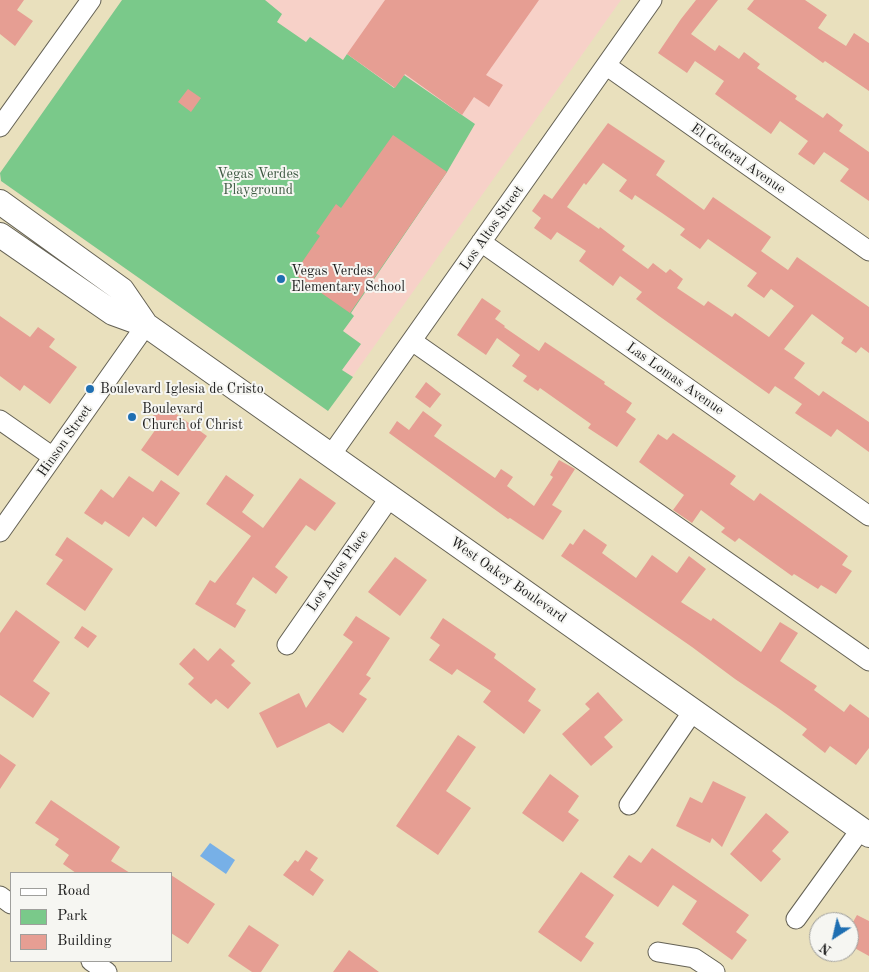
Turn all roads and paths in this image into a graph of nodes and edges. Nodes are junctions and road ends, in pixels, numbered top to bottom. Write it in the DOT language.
graph roads {
  1 [pos="91,0"];
  2 [pos="652,0"];
  3 [pos="607,66"];
  4 [pos="0,127"];
  5 [pos="0,202"];
  6 [pos="0,235"];
  7 [pos="482,242"];
  8 [pos="869,251"];
  9 [pos="146,325"];
  10 [pos="412,341"];
  11 [pos="0,420"];
  12 [pos="331,456"];
  13 [pos="53,457"];
  14 [pos="390,497"];
  15 [pos="869,516"];
  16 [pos="0,532"];
  17 [pos="287,645"];
  18 [pos="869,661"];
  19 [pos="693,711"];
  20 [pos="629,805"];
  21 [pos="865,832"];
  22 [pos="796,919"];
  23 [pos="658,952"];
  24 [pos="93,962"];
  25 [pos="107,972"];
  26 [pos="715,972"];
  1 -- 4 [label="street"];
  2 -- 3 [label="street, Los Altos Street"];
  3 -- 7 [label="street, Los Altos Street"];
  3 -- 8 [label="street, El Cederal Avenue"];
  5 -- 9 [label="main road, West Oakey Boulevard"];
  6 -- 9 [label="main road, West Oakey Boulevard"];
  7 -- 10 [label="street, Los Altos Street"];
  7 -- 15 [label="street, Las Lomas Avenue"];
  9 -- 12 [label="main road, West Oakey Boulevard"];
  9 -- 13 [label="street, Hinson Street"];
  10 -- 12 [label="street, Los Altos Street"];
  10 -- 18 [label="street"];
  11 -- 13 [label="street"];
  12 -- 14 [label="main road, West Oakey Boulevard"];
  13 -- 16 [label="street, Hinson Street"];
  14 -- 17 [label="street, Los Altos Place"];
  14 -- 19 [label="main road, West Oakey Boulevard"];
  19 -- 20 [label="street"];
  19 -- 21 [label="main road, West Oakey Boulevard"];
  21 -- 22 [label="street"];
  23 -- 26 [label="street"];
  24 -- 25 [label="street"];
}
